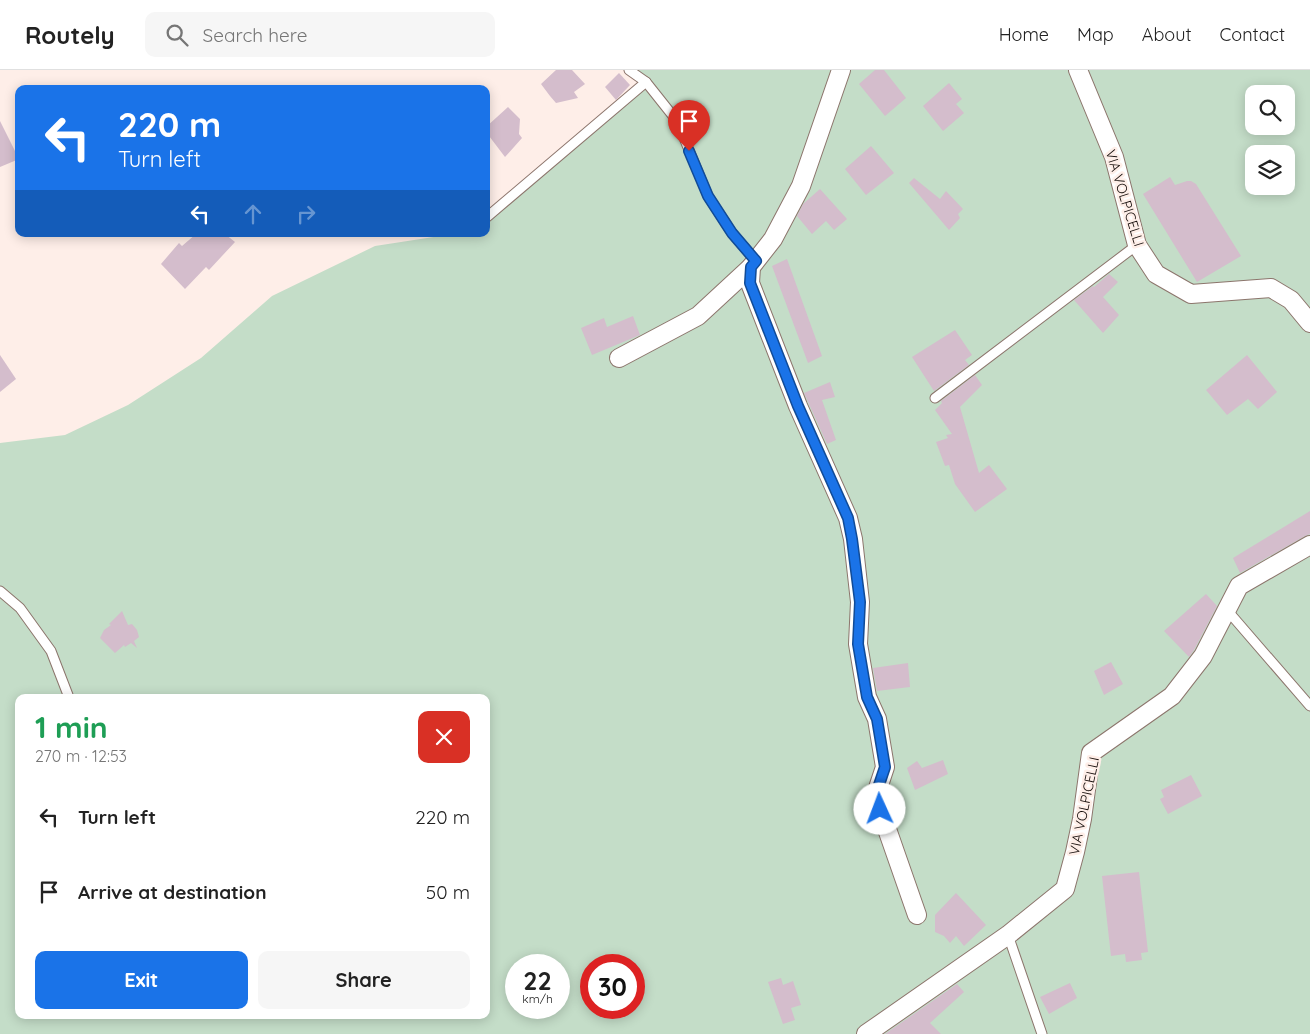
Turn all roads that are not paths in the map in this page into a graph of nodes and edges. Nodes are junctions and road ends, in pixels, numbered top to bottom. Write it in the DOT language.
graph roads {
  1 [pos="629,70"];
  2 [pos="840,70"];
  3 [pos="1078,70"];
  4 [pos="646,82"];
  5 [pos="490,213"];
  6 [pos="1137,245"];
  7 [pos="753,270"];
  8 [pos="1310,323"];
  9 [pos="619,358"];
  10 [pos="935,398"];
  11 [pos="1310,545"];
  12 [pos="0,591"];
  13 [pos="1227,610"];
  14 [pos="68,694"];
  15 [pos="1310,706"];
  16 [pos="917,915"];
  17 [pos="1008,935"];
  18 [pos="866,1034"];
  19 [pos="1042,1034"];
  1 -- 4 [label="lane"];
  2 -- 7 [label="street"];
  3 -- 6 [label="street, VIA VOLPICELLI"];
  4 -- 5 [label="lane"];
  4 -- 7 [label="lane"];
  6 -- 8 [label="street, VIA VOLPICELLI"];
  6 -- 10 [label="lane"];
  7 -- 9 [label="street"];
  7 -- 16 [label="street"];
  11 -- 13 [label="street, VIA VOLPICELLI"];
  12 -- 14 [label="lane"];
  13 -- 15 [label="lane"];
  13 -- 17 [label="street, VIA VOLPICELLI"];
  17 -- 18 [label="street, VIA VOLPICELLI"];
  17 -- 19 [label="lane"];
}
